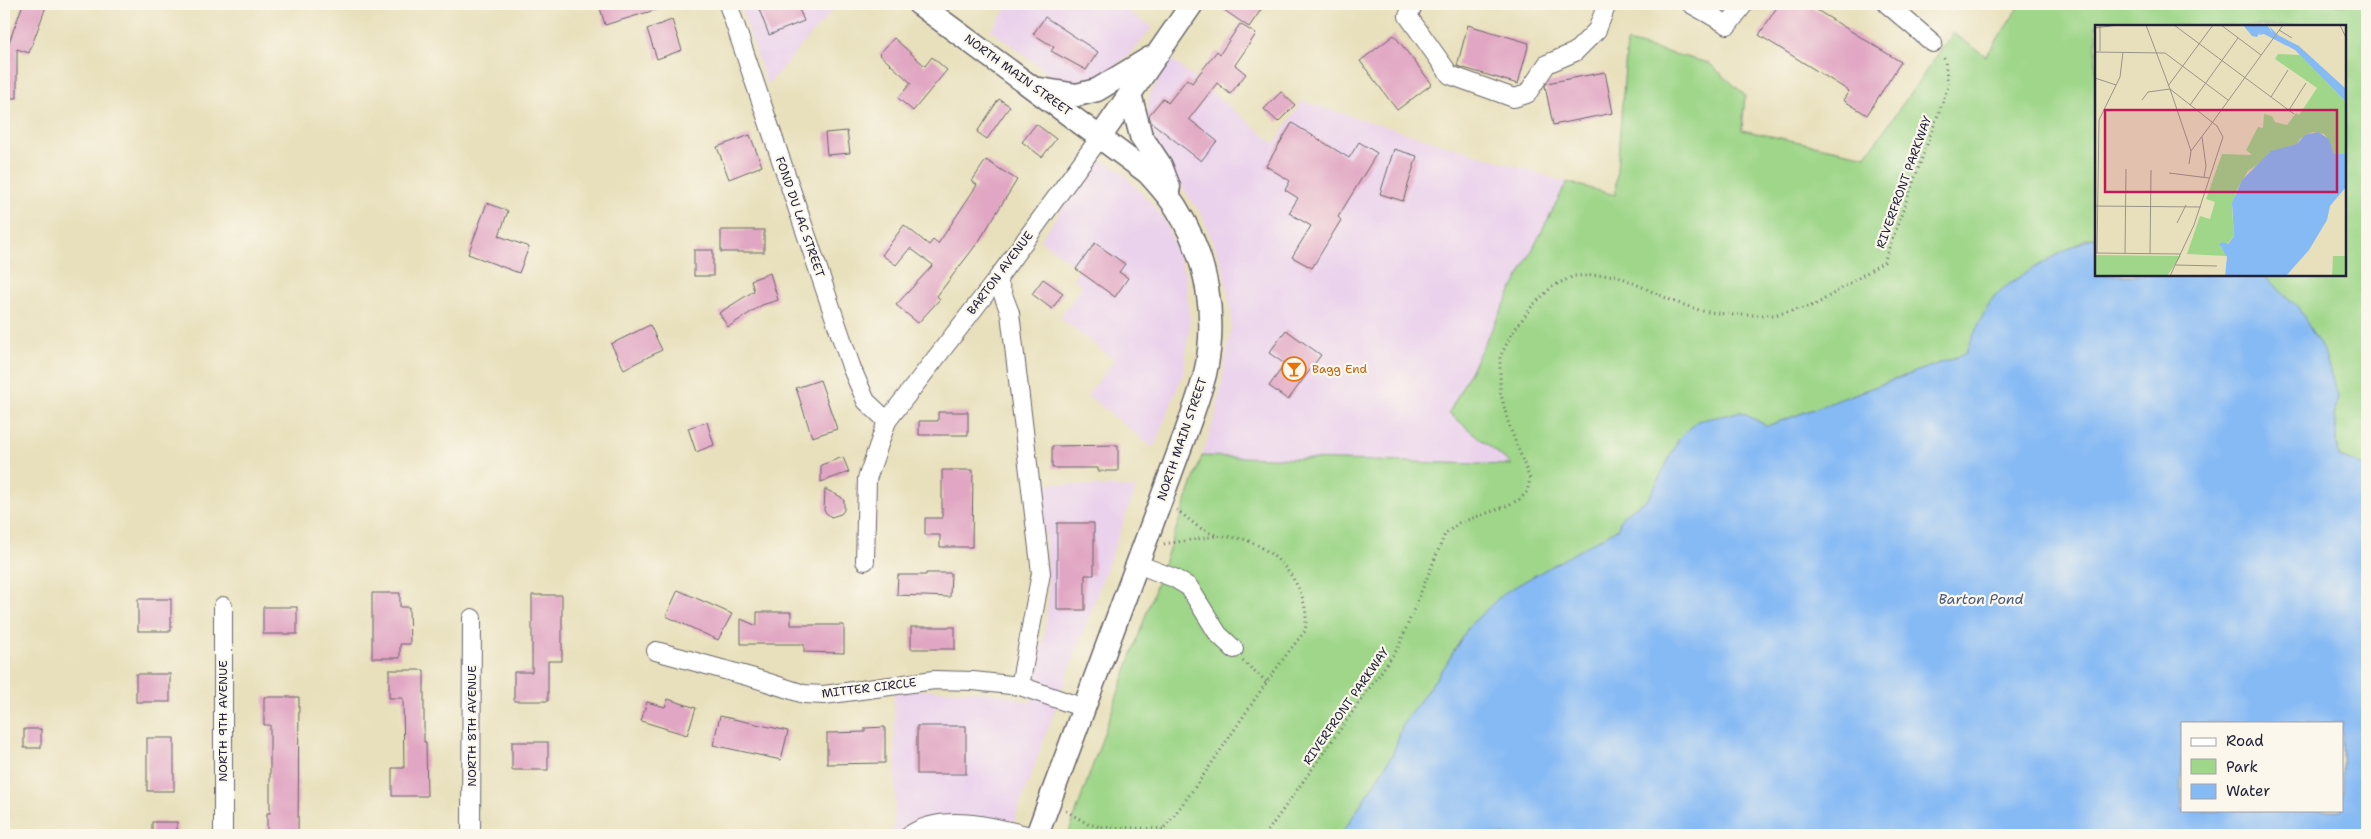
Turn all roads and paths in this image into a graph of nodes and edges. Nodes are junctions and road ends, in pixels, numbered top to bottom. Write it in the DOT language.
graph roads {
  1 [pos="728,4"];
  2 [pos="919,4"];
  3 [pos="1192,4"];
  4 [pos="1414,4"];
  5 [pos="1607,4"];
  6 [pos="1691,4"];
  7 [pos="1744,4"];
  8 [pos="1887,4"];
  9 [pos="1933,42"];
  10 [pos="1158,53"];
  11 [pos="1036,89"];
  12 [pos="1130,94"];
  13 [pos="1101,136"];
  14 [pos="1176,207"];
  15 [pos="997,279"];
  16 [pos="887,421"];
  17 [pos="1217,536"];
  18 [pos="1141,555"];
  19 [pos="865,561"];
  20 [pos="223,606"];
  21 [pos="472,618"];
  22 [pos="1234,649"];
  23 [pos="656,651"];
  24 [pos="1267,682"];
  25 [pos="1020,686"];
  26 [pos="1084,708"];
  27 [pos="1049,801"];
  28 [pos="1102,827"];
  29 [pos="1164,829"];
  30 [pos="990,831"];
  31 [pos="223,835"];
  32 [pos="471,835"];
  33 [pos="910,835"];
  34 [pos="1026,835"];
  35 [pos="1037,835"];
  36 [pos="1082,835"];
  37 [pos="1265,835"];
  1 -- 16 [label="street, FOND DU LAC STREET"];
  2 -- 11 [label="main road, NORTH MAIN STREET"];
  3 -- 10 [label="main road, BARTON AVENUE"];
  4 -- 5 [label="street"];
  6 -- 7 [label="street"];
  8 -- 9 [label="street"];
  9 -- 37 [label="path, RIVERFRONT PARKWAY"];
  10 -- 11 [label="main road"];
  10 -- 12 [label="main road, BARTON AVENUE"];
  11 -- 13 [label="main road, NORTH MAIN STREET"];
  12 -- 13 [label="main road, BARTON AVENUE"];
  12 -- 14 [label="main road"];
  13 -- 14 [label="main road, NORTH MAIN STREET"];
  13 -- 15 [label="street, BARTON AVENUE"];
  14 -- 18 [label="main road, NORTH MAIN STREET"];
  15 -- 16 [label="street, BARTON AVENUE"];
  15 -- 25 [label="street"];
  16 -- 19 [label="street, BARTON AVENUE"];
  17 -- 18 [label="path"];
  18 -- 22 [label="street"];
  18 -- 26 [label="main road, NORTH MAIN STREET"];
  20 -- 31 [label="street, NORTH 9TH AVENUE"];
  21 -- 32 [label="street, NORTH 8TH AVENUE"];
  22 -- 24 [label="path"];
  23 -- 25 [label="street, MITTER CIRCLE"];
  25 -- 26 [label="street, MITTER CIRCLE"];
  26 -- 27 [label="main road, NORTH MAIN STREET"];
  27 -- 28 [label="path"];
  27 -- 35 [label="main road, NORTH MAIN STREET"];
  28 -- 29 [label="path"];
  28 -- 36 [label="path"];
  30 -- 33 [label="street"];
  30 -- 34 [label="street"];
}
